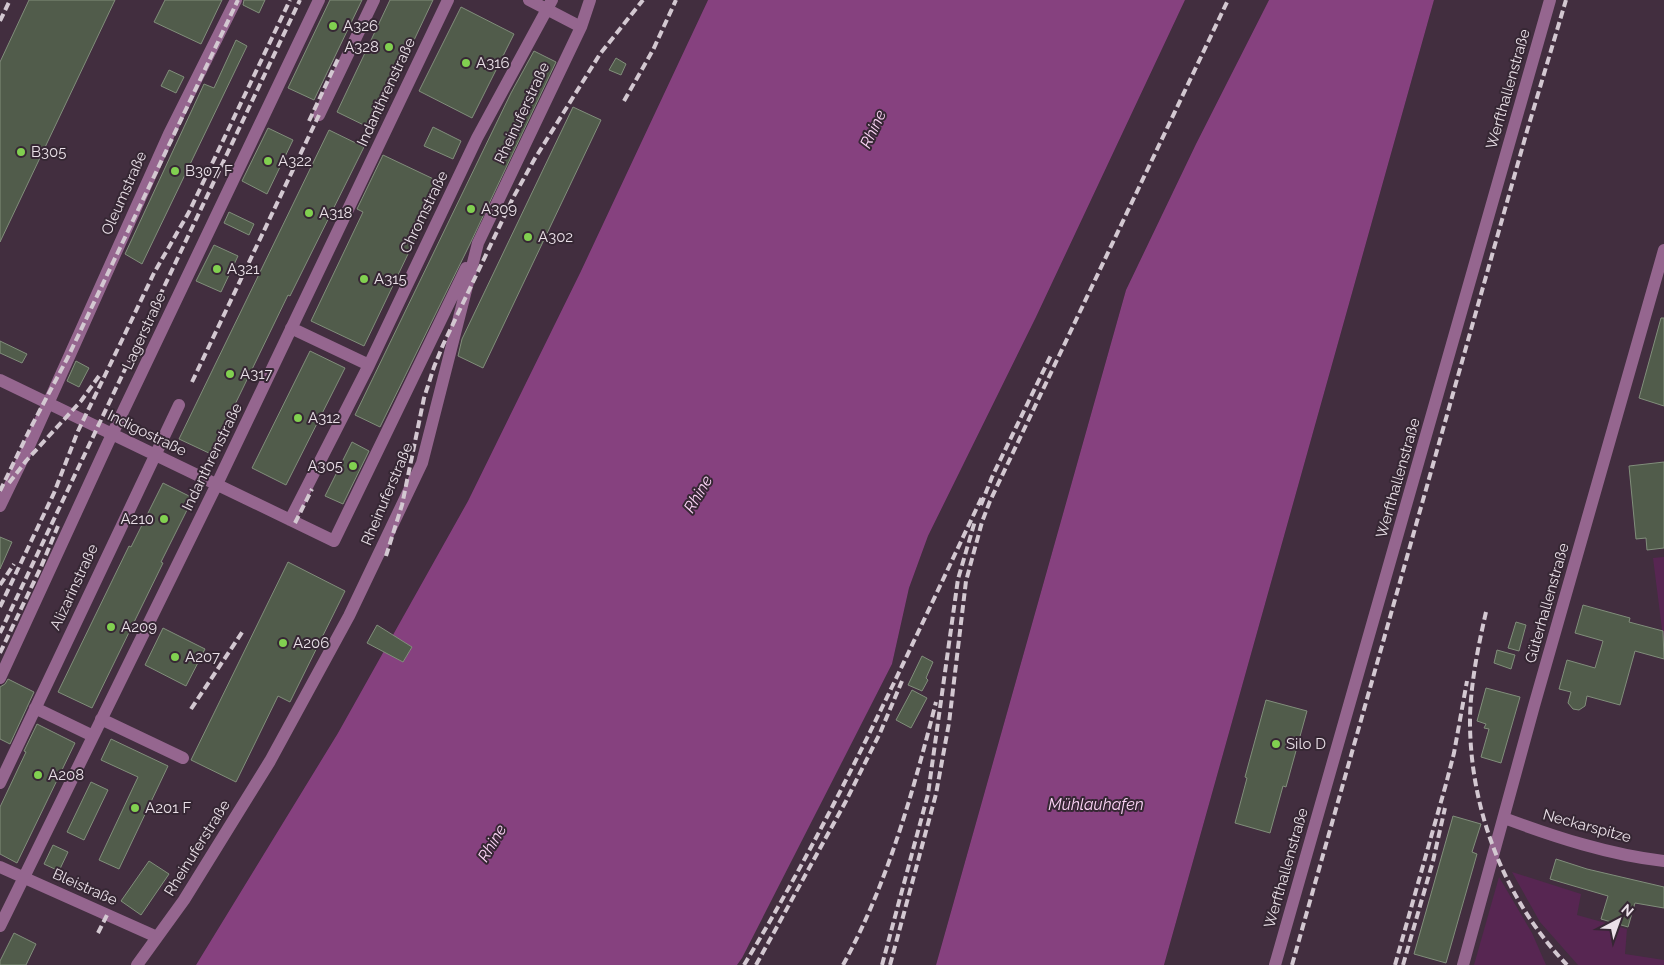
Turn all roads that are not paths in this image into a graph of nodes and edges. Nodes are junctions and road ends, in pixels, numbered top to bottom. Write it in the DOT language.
graph roads {
  1 [pos="236,0"];
  2 [pos="319,0"];
  3 [pos="374,0"];
  4 [pos="448,0"];
  5 [pos="529,0"];
  6 [pos="590,0"];
  7 [pos="1550,0"];
  8 [pos="549,5"];
  9 [pos="581,27"];
  10 [pos="319,115"];
  11 [pos="478,243"];
  12 [pos="1664,250"];
  13 [pos="1662,263"];
  14 [pos="292,328"];
  15 [pos="369,366"];
  16 [pos="0,380"];
  17 [pos="48,403"];
  18 [pos="179,405"];
  19 [pos="113,435"];
  20 [pos="154,455"];
  21 [pos="217,484"];
  22 [pos="0,506"];
  23 [pos="290,520"];
  24 [pos="0,678"];
  25 [pos="35,708"];
  26 [pos="101,719"];
  27 [pos="93,736"];
  28 [pos="182,758"];
  29 [pos="0,783"];
  30 [pos="1504,818"];
  31 [pos="1664,860"];
  32 [pos="0,867"];
  33 [pos="23,878"];
  34 [pos="0,926"];
  35 [pos="157,937"];
  36 [pos="137,965"];
  37 [pos="1275,965"];
  38 [pos="1463,965"];
  1 -- 17 [label="street, Oleumstraße"];
  2 -- 19 [label="street, Lagerstraße"];
  3 -- 10 [label="street"];
  4 -- 14 [label="street, Indanthrenstraße"];
  5 -- 8 [label="street"];
  6 -- 9 [label="street, Rheinuferstraße"];
  7 -- 37 [label="street, Werfthallenstraße"];
  8 -- 9 [label="street"];
  8 -- 15 [label="street, Chromstraße"];
  9 -- 11 [label="street, Rheinuferstraße"];
  11 -- 23 [label="street, Indigostraße"];
  11 -- 35 [label="street, Rheinuferstraße"];
  12 -- 13 [label="street, Güterhallenstraße"];
  13 -- 30 [label="street, Güterhallenstraße"];
  14 -- 15 [label="street"];
  14 -- 21 [label="street, Indanthrenstraße"];
  15 -- 23 [label="street, Chromstraße"];
  16 -- 17 [label="street, Indigostraße"];
  17 -- 19 [label="street, Indigostraße"];
  17 -- 22 [label="street, Oleumstraße"];
  18 -- 20 [label="street, Alizarinstraße"];
  19 -- 20 [label="street, Indigostraße"];
  19 -- 24 [label="street, Lagerstraße"];
  20 -- 21 [label="street, Indigostraße"];
  20 -- 25 [label="street, Alizarinstraße"];
  21 -- 23 [label="street, Indigostraße"];
  21 -- 26 [label="street, Indanthrenstraße"];
  25 -- 27 [label="street"];
  25 -- 29 [label="street, Alizarinstraße"];
  26 -- 27 [label="street, Indanthrenstraße"];
  26 -- 28 [label="street"];
  27 -- 33 [label="street, Indanthrenstraße"];
  30 -- 31 [label="street, Neckarspitze"];
  30 -- 38 [label="street, Güterhallenstraße"];
  32 -- 33 [label="street, Bleistraße"];
  33 -- 34 [label="street, Indanthrenstraße"];
  33 -- 35 [label="street, Bleistraße"];
  35 -- 36 [label="street, Rheinuferstraße"];
}
